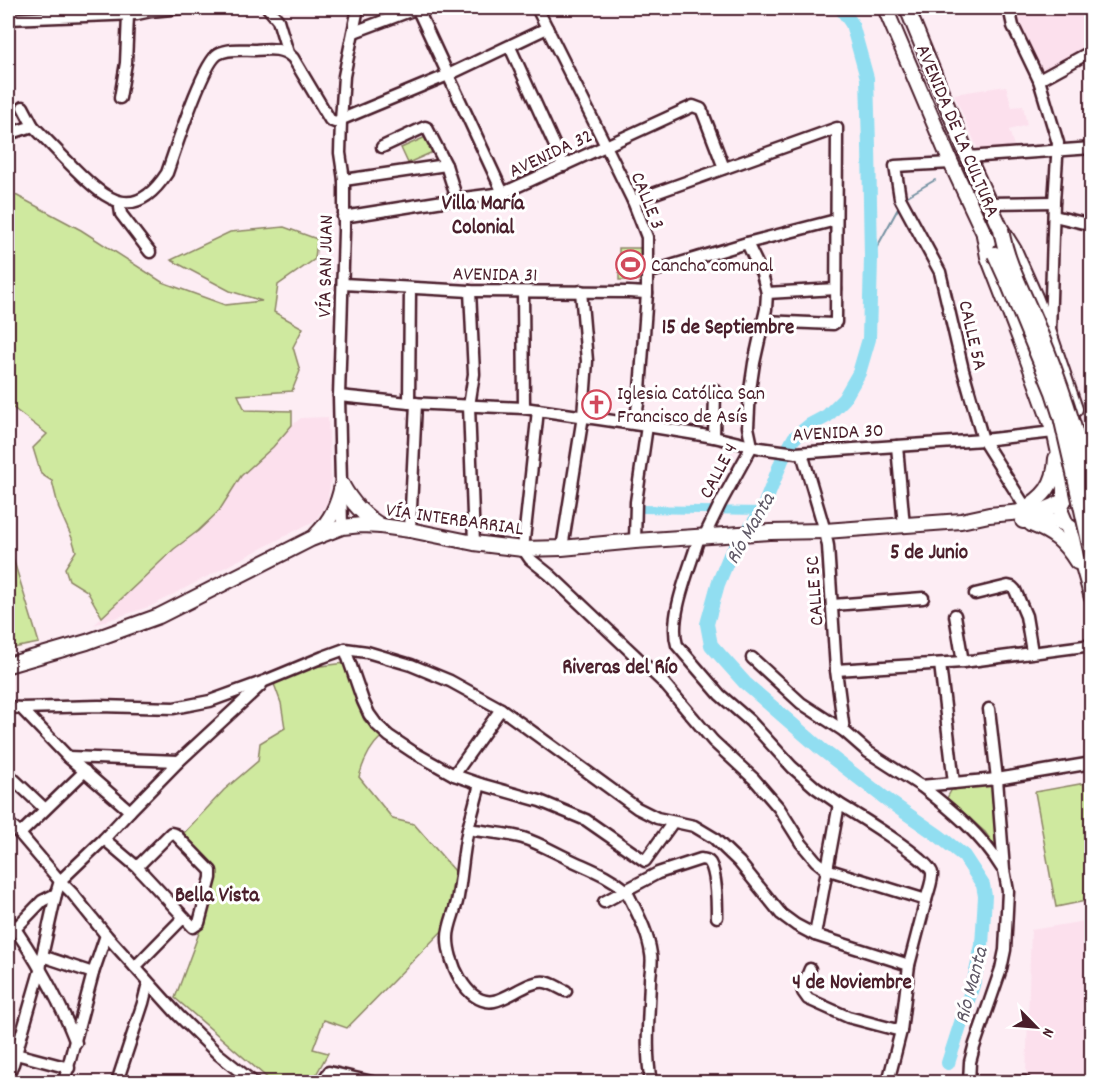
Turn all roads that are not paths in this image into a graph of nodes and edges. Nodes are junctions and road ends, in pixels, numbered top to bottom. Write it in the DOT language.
graph roads {
  1 [pos="182,8"];
  2 [pos="268,8"];
  3 [pos="281,8"];
  4 [pos="358,8"];
  5 [pos="418,8"];
  6 [pos="537,8"];
  7 [pos="885,8"];
  8 [pos="907,8"];
  9 [pos="1009,8"];
  10 [pos="82,12"];
  11 [pos="134,12"];
  12 [pos="8,19"];
  13 [pos="278,20"];
  14 [pos="547,28"];
  15 [pos="354,32"];
  16 [pos="510,47"];
  17 [pos="1092,51"];
  18 [pos="288,53"];
  19 [pos="448,75"];
  20 [pos="1039,80"];
  21 [pos="120,98"];
  22 [pos="23,107"];
  23 [pos="341,121"];
  24 [pos="33,126"];
  25 [pos="8,134"];
  26 [pos="606,146"];
  27 [pos="382,147"];
  28 [pos="1092,148"];
  29 [pos="1058,150"];
  30 [pos="968,157"];
  31 [pos="951,163"];
  32 [pos="446,165"];
  33 [pos="564,166"];
  34 [pos="724,168"];
  35 [pos="344,180"];
  36 [pos="1056,182"];
  37 [pos="454,190"];
  38 [pos="503,193"];
  39 [pos="633,201"];
  40 [pos="121,202"];
  41 [pos="1054,202"];
  42 [pos="989,203"];
  43 [pos="1054,216"];
  44 [pos="343,217"];
  45 [pos="836,220"];
  46 [pos="1092,225"];
  47 [pos="1001,229"];
  48 [pos="984,235"];
  49 [pos="747,243"];
  50 [pos="150,252"];
  51 [pos="647,273"];
  52 [pos="343,284"];
  53 [pos="410,288"];
  54 [pos="836,288"];
  55 [pos="470,291"];
  56 [pos="581,291"];
  57 [pos="523,292"];
  58 [pos="647,293"];
  59 [pos="767,293"];
  60 [pos="764,321"];
  61 [pos="1049,333"];
  62 [pos="715,390"];
  63 [pos="339,396"];
  64 [pos="413,403"];
  65 [pos="469,406"];
  66 [pos="524,408"];
  67 [pos="538,410"];
  68 [pos="584,416"];
  69 [pos="641,425"];
  70 [pos="1054,433"];
  71 [pos="714,437"];
  72 [pos="983,440"];
  73 [pos="897,446"];
  74 [pos="756,447"];
  75 [pos="799,453"];
  76 [pos="1092,465"];
  77 [pos="342,485"];
  78 [pos="1092,491"];
  79 [pos="1064,500"];
  80 [pos="1023,514"];
  81 [pos="1066,524"];
  82 [pos="381,526"];
  83 [pos="904,526"];
  84 [pos="342,527"];
  85 [pos="1092,528"];
  86 [pos="410,530"];
  87 [pos="825,531"];
  88 [pos="704,537"];
  89 [pos="311,539"];
  90 [pos="635,541"];
  91 [pos="474,543"];
  92 [pos="562,548"];
  93 [pos="523,549"];
  94 [pos="1092,555"];
  95 [pos="1087,576"];
  96 [pos="975,594"];
  97 [pos="923,597"];
  98 [pos="1092,598"];
  99 [pos="833,605"];
  100 [pos="955,615"];
  101 [pos="1092,645"];
  102 [pos="345,650"];
  103 [pos="1032,652"];
  104 [pos="752,658"];
  105 [pos="963,662"];
  106 [pos="940,664"];
  107 [pos="8,665"];
  108 [pos="836,670"];
  109 [pos="265,681"];
  110 [pos="8,706"];
  111 [pos="21,708"];
  112 [pos="501,708"];
  113 [pos="989,709"];
  114 [pos="844,731"];
  115 [pos="68,757"];
  116 [pos="179,761"];
  117 [pos="1092,763"];
  118 [pos="85,771"];
  119 [pos="8,774"];
  120 [pos="454,775"];
  121 [pos="997,779"];
  122 [pos="954,783"];
  123 [pos="480,784"];
  124 [pos="921,786"];
  125 [pos="839,804"];
  126 [pos="45,809"];
  127 [pos="130,811"];
  128 [pos="673,822"];
  129 [pos="8,823"];
  130 [pos="468,829"];
  131 [pos="20,834"];
  132 [pos="104,839"];
  133 [pos="645,861"];
  134 [pos="137,867"];
  135 [pos="826,869"];
  136 [pos="1004,870"];
  137 [pos="658,873"];
  138 [pos="60,881"];
  139 [pos="626,890"];
  140 [pos="56,894"];
  141 [pos="926,900"];
  142 [pos="604,902"];
  143 [pos="717,917"];
  144 [pos="183,918"];
  145 [pos="8,919"];
  146 [pos="11,931"];
  147 [pos="106,935"];
  148 [pos="815,935"];
  149 [pos="42,956"];
  150 [pos="909,965"];
  151 [pos="135,967"];
  152 [pos="810,969"];
  153 [pos="40,971"];
  154 [pos="93,973"];
  155 [pos="148,983"];
  156 [pos="566,991"];
  157 [pos="901,1031"];
  158 [pos="76,1043"];
  159 [pos="12,1051"];
  160 [pos="69,1068"];
  161 [pos="8,1075"];
  162 [pos="64,1083"];
  163 [pos="117,1083"];
  164 [pos="253,1083"];
  165 [pos="322,1083"];
  166 [pos="372,1083"];
  167 [pos="651,1083"];
  168 [pos="888,1083"];
  169 [pos="970,1083"];
  170 [pos="1024,1083"];
  1 -- 11 [label="street"];
  2 -- 13 [label="street"];
  3 -- 13 [label="street"];
  4 -- 15 [label="street, VÍA SAN JUAN"];
  5 -- 15 [label="street"];
  5 -- 19 [label="street"];
  6 -- 14 [label="street, CALLE 3"];
  7 -- 31 [label="main road, AVENIDA DE LA CULTURA"];
  8 -- 30 [label="main road, AVENIDA DE LA CULTURA"];
  9 -- 20 [label="street"];
  10 -- 11 [label="street"];
  10 -- 12 [label="street"];
  11 -- 21 [label="street"];
  13 -- 18 [label="street"];
  14 -- 16 [label="street"];
  14 -- 26 [label="street, CALLE 3"];
  15 -- 23 [label="street, VÍA SAN JUAN"];
  16 -- 19 [label="street"];
  16 -- 33 [label="street"];
  17 -- 20 [label="street"];
  18 -- 23 [label="street"];
  18 -- 40 [label="street"];
  19 -- 23 [label="street"];
  19 -- 38 [label="street"];
  20 -- 29 [label="street"];
  22 -- 24 [label="street"];
  23 -- 35 [label="street, VÍA SAN JUAN"];
  24 -- 25 [label="street"];
  24 -- 40 [label="street"];
  26 -- 33 [label="street, AVENIDA 32"];
  26 -- 34 [label="street, AVENIDA 32"];
  26 -- 39 [label="street, CALLE 3"];
  27 -- 32 [label="street"];
  28 -- 29 [label="street"];
  28 -- 36 [label="street"];
  29 -- 30 [label="street"];
  29 -- 36 [label="street"];
  30 -- 42 [label="main road, AVENIDA DE LA CULTURA"];
  31 -- 48 [label="main road, AVENIDA DE LA CULTURA"];
  31 -- 72 [label="street, CALLE 5A"];
  32 -- 35 [label="street"];
  32 -- 37 [label="street"];
  33 -- 38 [label="street, AVENIDA 32"];
  34 -- 39 [label="street"];
  34 -- 45 [label="street"];
  35 -- 44 [label="street, VÍA SAN JUAN"];
  36 -- 41 [label="street"];
  38 -- 44 [label="street, AVENIDA 32"];
  39 -- 51 [label="street, CALLE 3"];
  40 -- 50 [label="street"];
  41 -- 42 [label="street"];
  41 -- 43 [label="street"];
  42 -- 47 [label="main road, AVENIDA DE LA CULTURA"];
  43 -- 46 [label="street"];
  43 -- 61 [label="street"];
  44 -- 52 [label="street, VÍA SAN JUAN"];
  45 -- 49 [label="street"];
  45 -- 54 [label="street"];
  47 -- 61 [label="main road, AVENIDA DE LA CULTURA"];
  47 -- 78 [label="main road, AVENIDA DE LA CULTURA, bridge"];
  48 -- 70 [label="main road, AVENIDA DE LA CULTURA"];
  48 -- 94 [label="main road, AVENIDA DE LA CULTURA, bridge"];
  49 -- 51 [label="street"];
  49 -- 59 [label="street, CALLE 4"];
  51 -- 58 [label="street, CALLE 3"];
  52 -- 53 [label="street, AVENIDA 31"];
  52 -- 63 [label="street, VÍA SAN JUAN"];
  53 -- 55 [label="street, AVENIDA 31"];
  53 -- 64 [label="street"];
  54 -- 59 [label="street"];
  54 -- 60 [label="street"];
  55 -- 57 [label="street, AVENIDA 31"];
  55 -- 65 [label="street"];
  56 -- 57 [label="street, AVENIDA 31"];
  56 -- 58 [label="street, AVENIDA 31"];
  56 -- 68 [label="street"];
  57 -- 66 [label="street"];
  58 -- 69 [label="street, CALLE 3"];
  59 -- 60 [label="street, CALLE 4"];
  60 -- 74 [label="street, CALLE 4"];
  61 -- 76 [label="main road, AVENIDA DE LA CULTURA"];
  62 -- 71 [label="street"];
  63 -- 64 [label="street, AVENIDA 30"];
  63 -- 77 [label="street, VÍA SAN JUAN"];
  64 -- 65 [label="street, AVENIDA 30"];
  64 -- 86 [label="street"];
  65 -- 66 [label="street, AVENIDA 30"];
  65 -- 91 [label="street"];
  66 -- 67 [label="street, AVENIDA 30"];
  67 -- 68 [label="street, AVENIDA 30"];
  67 -- 93 [label="street"];
  68 -- 69 [label="street, AVENIDA 30"];
  68 -- 92 [label="street"];
  69 -- 71 [label="street, AVENIDA 30"];
  69 -- 90 [label="street, CALLE 3"];
  70 -- 72 [label="street, AVENIDA 30"];
  70 -- 79 [label="main road, AVENIDA DE LA CULTURA"];
  70 -- 80 [label="main road"];
  71 -- 74 [label="street, AVENIDA 30"];
  72 -- 73 [label="street, AVENIDA 30"];
  72 -- 80 [label="street, CALLE 5A"];
  73 -- 75 [label="street, AVENIDA 30"];
  73 -- 83 [label="street"];
  74 -- 75 [label="street, AVENIDA 30"];
  74 -- 88 [label="street, CALLE 4"];
  75 -- 87 [label="street, CALLE 5C"];
  77 -- 82 [label="main road"];
  77 -- 84 [label="street, VÍA SAN JUAN"];
  77 -- 89 [label="main road"];
  78 -- 79 [label="main road, VÍA INTERBARRIAL"];
  79 -- 80 [label="main road, VÍA INTERBARRIAL"];
  79 -- 81 [label="main road, AVENIDA DE LA CULTURA"];
  80 -- 81 [label="main road, VÍA INTERBARRIAL"];
  80 -- 83 [label="main road, VÍA INTERBARRIAL"];
  80 -- 95 [label="main road"];
  81 -- 85 [label="main road, VÍA INTERBARRIAL"];
  81 -- 95 [label="main road"];
  82 -- 84 [label="main road, VÍA INTERBARRIAL"];
  82 -- 86 [label="main road, VÍA INTERBARRIAL"];
  83 -- 87 [label="main road, VÍA INTERBARRIAL"];
  84 -- 89 [label="main road, VÍA INTERBARRIAL"];
  86 -- 91 [label="main road, VÍA INTERBARRIAL"];
  87 -- 88 [label="main road, VÍA INTERBARRIAL"];
  87 -- 99 [label="street, CALLE 5C"];
  88 -- 90 [label="main road, VÍA INTERBARRIAL"];
  88 -- 125 [label="street, CALLE 4"];
  89 -- 107 [label="main road, VÍA INTERBARRIAL"];
  90 -- 92 [label="main road, VÍA INTERBARRIAL"];
  91 -- 93 [label="main road, VÍA INTERBARRIAL"];
  92 -- 93 [label="main road, VÍA INTERBARRIAL"];
  93 -- 135 [label="street"];
  95 -- 98 [label="main road"];
  96 -- 103 [label="street"];
  97 -- 99 [label="street"];
  99 -- 108 [label="street, CALLE 5C"];
  100 -- 105 [label="street"];
  101 -- 103 [label="street"];
  102 -- 109 [label="street"];
  102 -- 112 [label="street"];
  102 -- 120 [label="street"];
  103 -- 105 [label="street"];
  104 -- 114 [label="street"];
  105 -- 106 [label="street"];
  106 -- 108 [label="street"];
  106 -- 122 [label="street"];
  108 -- 114 [label="street, CALLE 5C"];
  109 -- 111 [label="street"];
  109 -- 116 [label="street"];
  110 -- 111 [label="street"];
  111 -- 115 [label="street"];
  112 -- 120 [label="street"];
  112 -- 128 [label="street"];
  113 -- 121 [label="street"];
  114 -- 124 [label="street"];
  115 -- 116 [label="street"];
  115 -- 118 [label="street"];
  116 -- 127 [label="street"];
  117 -- 121 [label="street"];
  118 -- 126 [label="street"];
  118 -- 127 [label="street"];
  119 -- 126 [label="street"];
  120 -- 123 [label="street"];
  121 -- 122 [label="street"];
  121 -- 136 [label="street"];
  122 -- 124 [label="street"];
  123 -- 130 [label="street"];
  123 -- 133 [label="street"];
  124 -- 136 [label="street"];
  125 -- 135 [label="street"];
  125 -- 141 [label="street, CALLE 4"];
  126 -- 131 [label="street"];
  127 -- 132 [label="street"];
  128 -- 133 [label="street"];
  128 -- 148 [label="street"];
  129 -- 131 [label="street"];
  130 -- 139 [label="street"];
  130 -- 156 [label="street"];
  131 -- 138 [label="street"];
  132 -- 134 [label="street"];
  132 -- 138 [label="street"];
  133 -- 137 [label="street"];
  134 -- 144 [label="street"];
  134 -- 144 [label="street"];
  135 -- 141 [label="street"];
  135 -- 148 [label="street"];
  136 -- 169 [label="street"];
  137 -- 139 [label="street"];
  137 -- 143 [label="street"];
  138 -- 140 [label="street"];
  138 -- 147 [label="street"];
  139 -- 142 [label="street"];
  139 -- 167 [label="street"];
  140 -- 146 [label="street"];
  140 -- 149 [label="street"];
  141 -- 150 [label="street, CALLE 4"];
  144 -- 151 [label="street"];
  145 -- 146 [label="street"];
  146 -- 153 [label="street"];
  147 -- 151 [label="street"];
  147 -- 154 [label="street"];
  148 -- 150 [label="street"];
  149 -- 153 [label="street"];
  149 -- 154 [label="street"];
  150 -- 157 [label="street, CALLE 4"];
  151 -- 155 [label="street"];
  152 -- 157 [label="street"];
  153 -- 158 [label="street"];
  153 -- 159 [label="street"];
  154 -- 158 [label="street"];
  155 -- 163 [label="street"];
  155 -- 164 [label="street"];
  157 -- 168 [label="street, CALLE 4"];
  158 -- 160 [label="street"];
  159 -- 160 [label="street"];
  159 -- 161 [label="street"];
  160 -- 162 [label="street"];
  165 -- 166 [label="street"];
  169 -- 170 [label="street"];
}
